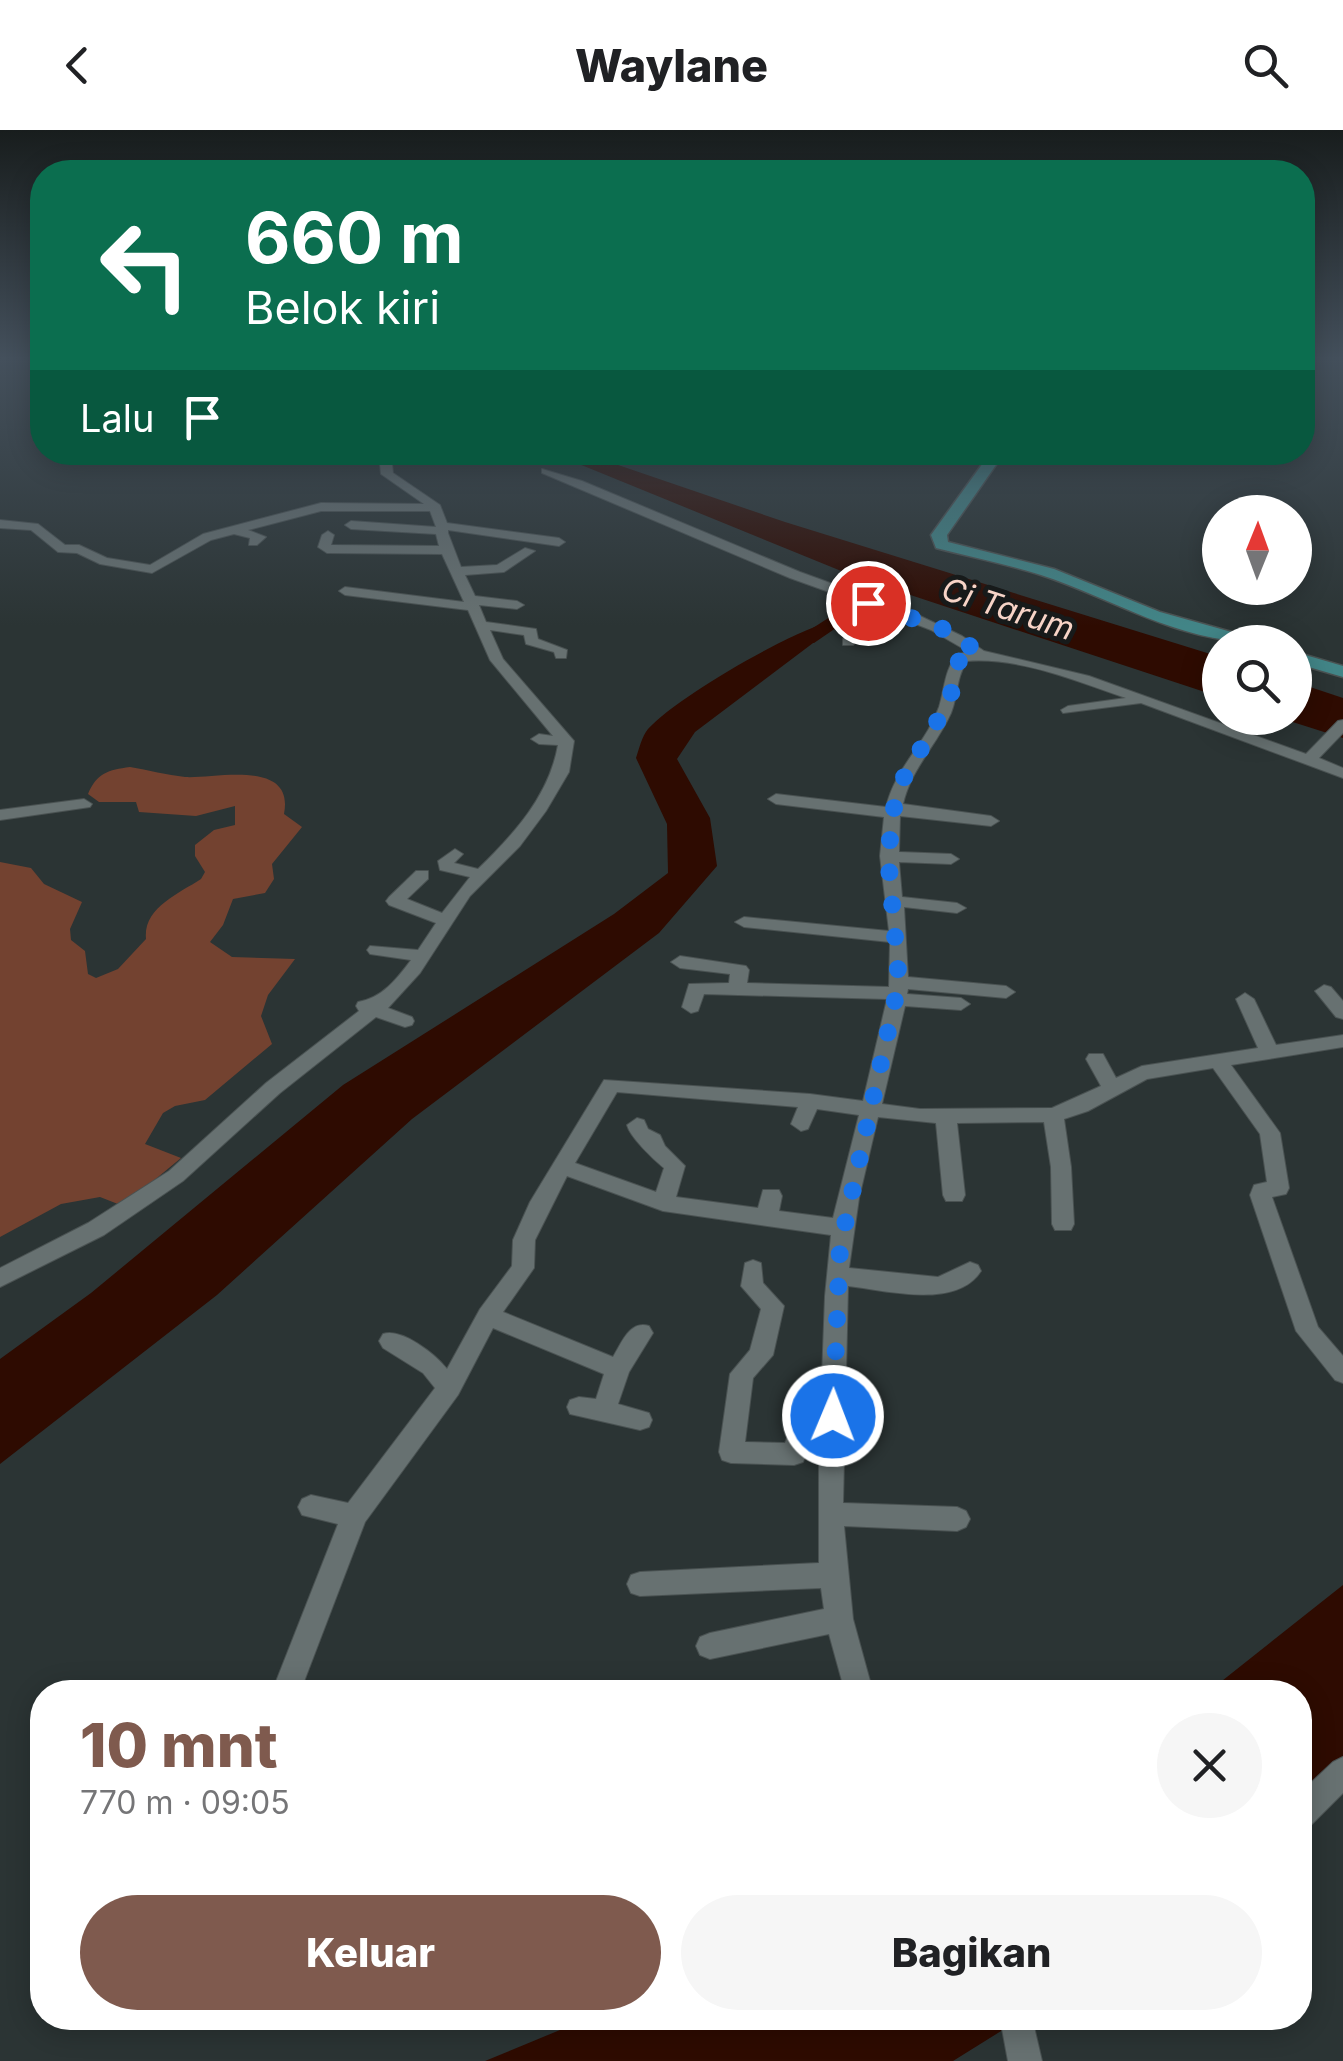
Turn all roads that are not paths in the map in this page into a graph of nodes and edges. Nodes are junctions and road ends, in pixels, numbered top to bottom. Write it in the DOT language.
graph roads {
  1 [pos="386,465"];
  2 [pos="989,465"];
  3 [pos="546,472"];
  4 [pos="436,508"];
  5 [pos="0,524"];
  6 [pos="351,525"];
  7 [pos="444,528"];
  8 [pos="233,529"];
  9 [pos="328,535"];
  10 [pos="252,542"];
  11 [pos="558,542"];
  12 [pos="448,550"];
  13 [pos="529,551"];
  14 [pos="459,571"];
  15 [pos="345,590"];
  16 [pos="472,603"];
  17 [pos="873,604"];
  18 [pos="517,605"];
  19 [pos="480,625"];
  20 [pos="1202,629"];
  21 [pos="848,642"];
  22 [pos="978,652"];
  23 [pos="561,655"];
  24 [pos="1312,662"];
  25 [pos="1343,672"];
  26 [pos="1142,700"];
  27 [pos="1068,710"];
  28 [pos="1343,724"];
  29 [pos="540,739"];
  30 [pos="566,741"];
  31 [pos="1312,757"];
  32 [pos="1343,773"];
  33 [pos="776,799"];
  34 [pos="84,804"];
  35 [pos="894,810"];
  36 [pos="0,815"];
  37 [pos="990,822"];
  38 [pos="455,854"];
  39 [pos="888,856"];
  40 [pos="952,860"];
  41 [pos="422,875"];
  42 [pos="481,875"];
  43 [pos="894,901"];
  44 [pos="957,908"];
  45 [pos="445,920"];
  46 [pos="744,922"];
  47 [pos="897,937"];
  48 [pos="376,950"];
  49 [pos="423,956"];
  50 [pos="680,962"];
  51 [pos="738,989"];
  52 [pos="898,991"];
  53 [pos="1324,991"];
  54 [pos="1006,992"];
  55 [pos="375,998"];
  56 [pos="1246,999"];
  57 [pos="961,1004"];
  58 [pos="690,1007"];
  59 [pos="1343,1012"];
  60 [pos="405,1022"];
  61 [pos="1343,1041"];
  62 [pos="1270,1052"];
  63 [pos="1096,1059"];
  64 [pos="1217,1060"];
  65 [pos="1112,1088"];
  66 [pos="870,1110"];
  67 [pos="1053,1115"];
  68 [pos="946,1117"];
  69 [pos="638,1125"];
  70 [pos="562,1166"];
  71 [pos="954,1195"];
  72 [pos="771,1196"];
  73 [pos="664,1203"];
  74 [pos="766,1219"];
  75 [pos="1063,1224"];
  76 [pos="842,1228"];
  77 [pos="754,1269"];
  78 [pos="970,1272"];
  79 [pos="837,1276"];
  80 [pos="0,1278"];
  81 [pos="488,1316"];
  82 [pos="642,1333"];
  83 [pos="391,1340"];
  84 [pos="618,1369"];
  85 [pos="1343,1373"];
  86 [pos="450,1388"];
  87 [pos="640,1420"];
  88 [pos="830,1448"];
  89 [pos="311,1506"];
  90 [pos="830,1514"];
  91 [pos="354,1516"];
  92 [pos="957,1519"];
  93 [pos="833,1575"];
  94 [pos="640,1584"];
  95 [pos="839,1619"];
  96 [pos="710,1646"];
  97 [pos="291,1680"];
  98 [pos="856,1680"];
  99 [pos="1343,1772"];
  100 [pos="1312,1802"];
  1 -- 4 [label="street"];
  2 -- 20 [label="main road"];
  3 -- 17 [label="street"];
  4 -- 7 [label="street"];
  4 -- 8 [label="street"];
  5 -- 8 [label="street"];
  6 -- 7 [label="street"];
  7 -- 11 [label="street"];
  7 -- 12 [label="street"];
  8 -- 10 [label="street"];
  9 -- 12 [label="street"];
  12 -- 14 [label="street"];
  13 -- 14 [label="street"];
  14 -- 16 [label="street"];
  15 -- 16 [label="street"];
  16 -- 18 [label="street"];
  16 -- 19 [label="street"];
  17 -- 21 [label="street"];
  17 -- 22 [label="street"];
  19 -- 23 [label="street"];
  19 -- 30 [label="street"];
  22 -- 26 [label="street"];
  22 -- 35 [label="street"];
  24 -- 25 [label="main road"];
  26 -- 27 [label="street"];
  26 -- 31 [label="street"];
  28 -- 31 [label="street"];
  29 -- 30 [label="street"];
  30 -- 42 [label="street"];
  31 -- 32 [label="street"];
  33 -- 35 [label="street"];
  34 -- 36 [label="street"];
  35 -- 37 [label="street"];
  35 -- 39 [label="street"];
  38 -- 42 [label="street"];
  39 -- 40 [label="street"];
  39 -- 43 [label="street"];
  41 -- 45 [label="street"];
  42 -- 45 [label="street"];
  43 -- 44 [label="street"];
  43 -- 47 [label="street"];
  45 -- 49 [label="street"];
  46 -- 47 [label="street"];
  47 -- 52 [label="street"];
  48 -- 49 [label="street"];
  49 -- 55 [label="street"];
  50 -- 51 [label="street"];
  51 -- 52 [label="street"];
  51 -- 58 [label="street"];
  52 -- 54 [label="street"];
  52 -- 57 [label="street"];
  52 -- 66 [label="street"];
  53 -- 59 [label="street"];
  55 -- 60 [label="street"];
  55 -- 80 [label="street"];
  56 -- 62 [label="street"];
  61 -- 62 [label="street"];
  62 -- 64 [label="street"];
  63 -- 65 [label="street"];
  64 -- 65 [label="street"];
  64 -- 85 [label="street"];
  65 -- 67 [label="street"];
  66 -- 68 [label="street"];
  66 -- 70 [label="street"];
  66 -- 76 [label="street"];
  67 -- 68 [label="street"];
  67 -- 75 [label="street"];
  68 -- 71 [label="street"];
  69 -- 73 [label="street"];
  70 -- 73 [label="street"];
  70 -- 81 [label="street"];
  72 -- 74 [label="street"];
  73 -- 74 [label="street"];
  74 -- 76 [label="street"];
  76 -- 79 [label="street"];
  77 -- 88 [label="street"];
  78 -- 79 [label="street"];
  79 -- 88 [label="street"];
  81 -- 84 [label="street"];
  81 -- 86 [label="street"];
  82 -- 84 [label="street"];
  83 -- 86 [label="street"];
  84 -- 87 [label="street"];
  86 -- 91 [label="street"];
  88 -- 90 [label="street"];
  89 -- 91 [label="street"];
  90 -- 92 [label="street"];
  90 -- 93 [label="street"];
  91 -- 97 [label="street"];
  93 -- 94 [label="street"];
  93 -- 95 [label="street"];
  95 -- 96 [label="street"];
  95 -- 98 [label="street"];
  99 -- 100 [label="street"];
}
